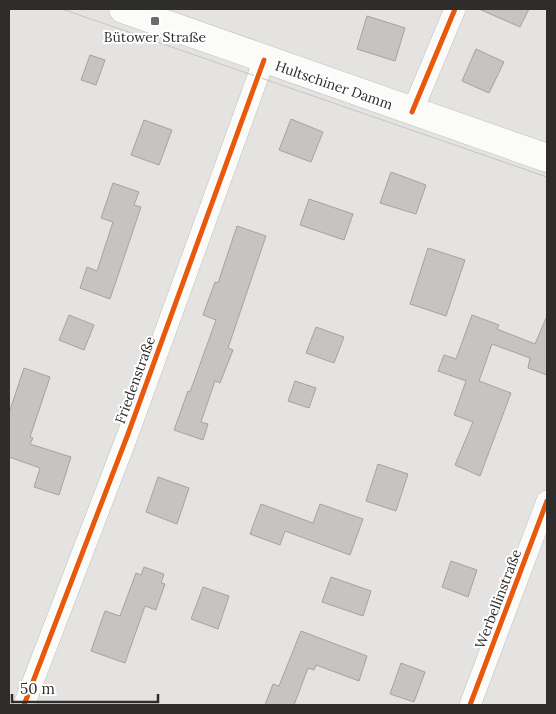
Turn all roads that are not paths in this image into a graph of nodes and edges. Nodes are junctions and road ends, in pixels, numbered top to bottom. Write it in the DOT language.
graph roads {
  1 [pos="122,9"];
  2 [pos="455,9"];
  3 [pos="264,60"];
  4 [pos="412,112"];
  5 [pos="547,158"];
  6 [pos="547,501"];
  7 [pos="24,705"];
  8 [pos="470,705"];
  1 -- 3 [label="main road, Hultschiner Damm"];
  2 -- 4 [label="street"];
  3 -- 4 [label="main road, Hultschiner Damm"];
  3 -- 7 [label="street, Friedenstraße"];
  4 -- 5 [label="main road, Hultschiner Damm"];
  6 -- 8 [label="street, Werbellinstraße"];
}
